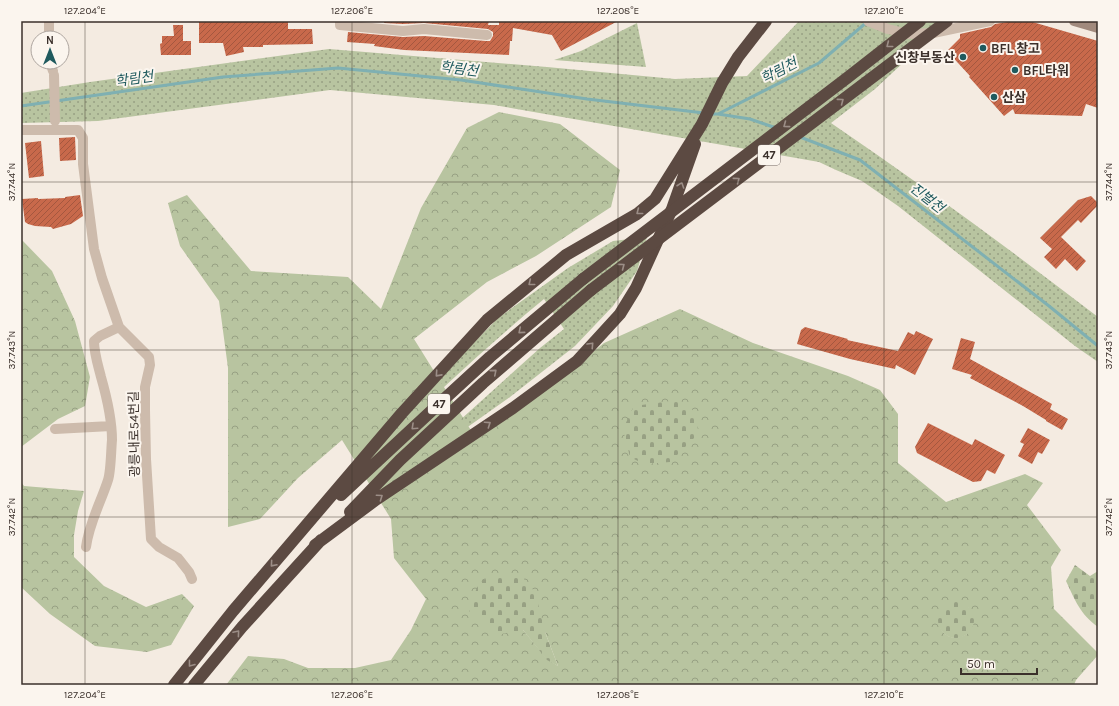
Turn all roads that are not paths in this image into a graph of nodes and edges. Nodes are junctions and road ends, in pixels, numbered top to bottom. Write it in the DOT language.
graph roads {
  1 [pos="340,21"];
  2 [pos="766,21"];
  3 [pos="868,21"];
  4 [pos="920,21"];
  5 [pos="947,21"];
  6 [pos="990,21"];
  7 [pos="1074,21"];
  8 [pos="415,25"];
  9 [pos="1098,28"];
  10 [pos="487,35"];
  11 [pos="52,70"];
  12 [pos="56,121"];
  13 [pos="702,124"];
  14 [pos="21,130"];
  15 [pos="119,327"];
  16 [pos="111,426"];
  17 [pos="55,429"];
  18 [pos="299,534"];
  19 [pos="315,545"];
  20 [pos="86,547"];
  21 [pos="192,579"];
  22 [pos="174,685"];
  23 [pos="194,685"];
  1 -- 8 [label="street"];
  2 -- 13 [label="highway"];
  3 -- 6 [label="street"];
  4 -- 18 [label="highway, 47, one-way, bridge"];
  19 -- 5 [label="highway, 47, one-way, bridge"];
  7 -- 9 [label="street"];
  8 -- 10 [label="street"];
  11 -- 12 [label="street"];
  13 -- 18 [label="highway, one-way"];
  19 -- 13 [label="highway, one-way"];
  14 -- 15 [label="street, 광릉내로54번길"];
  15 -- 16 [label="street"];
  15 -- 21 [label="street, 광릉내로54번길"];
  16 -- 17 [label="street"];
  16 -- 20 [label="street"];
  18 -- 22 [label="highway, 47, one-way"];
  23 -- 19 [label="highway, 47, one-way"];
}
